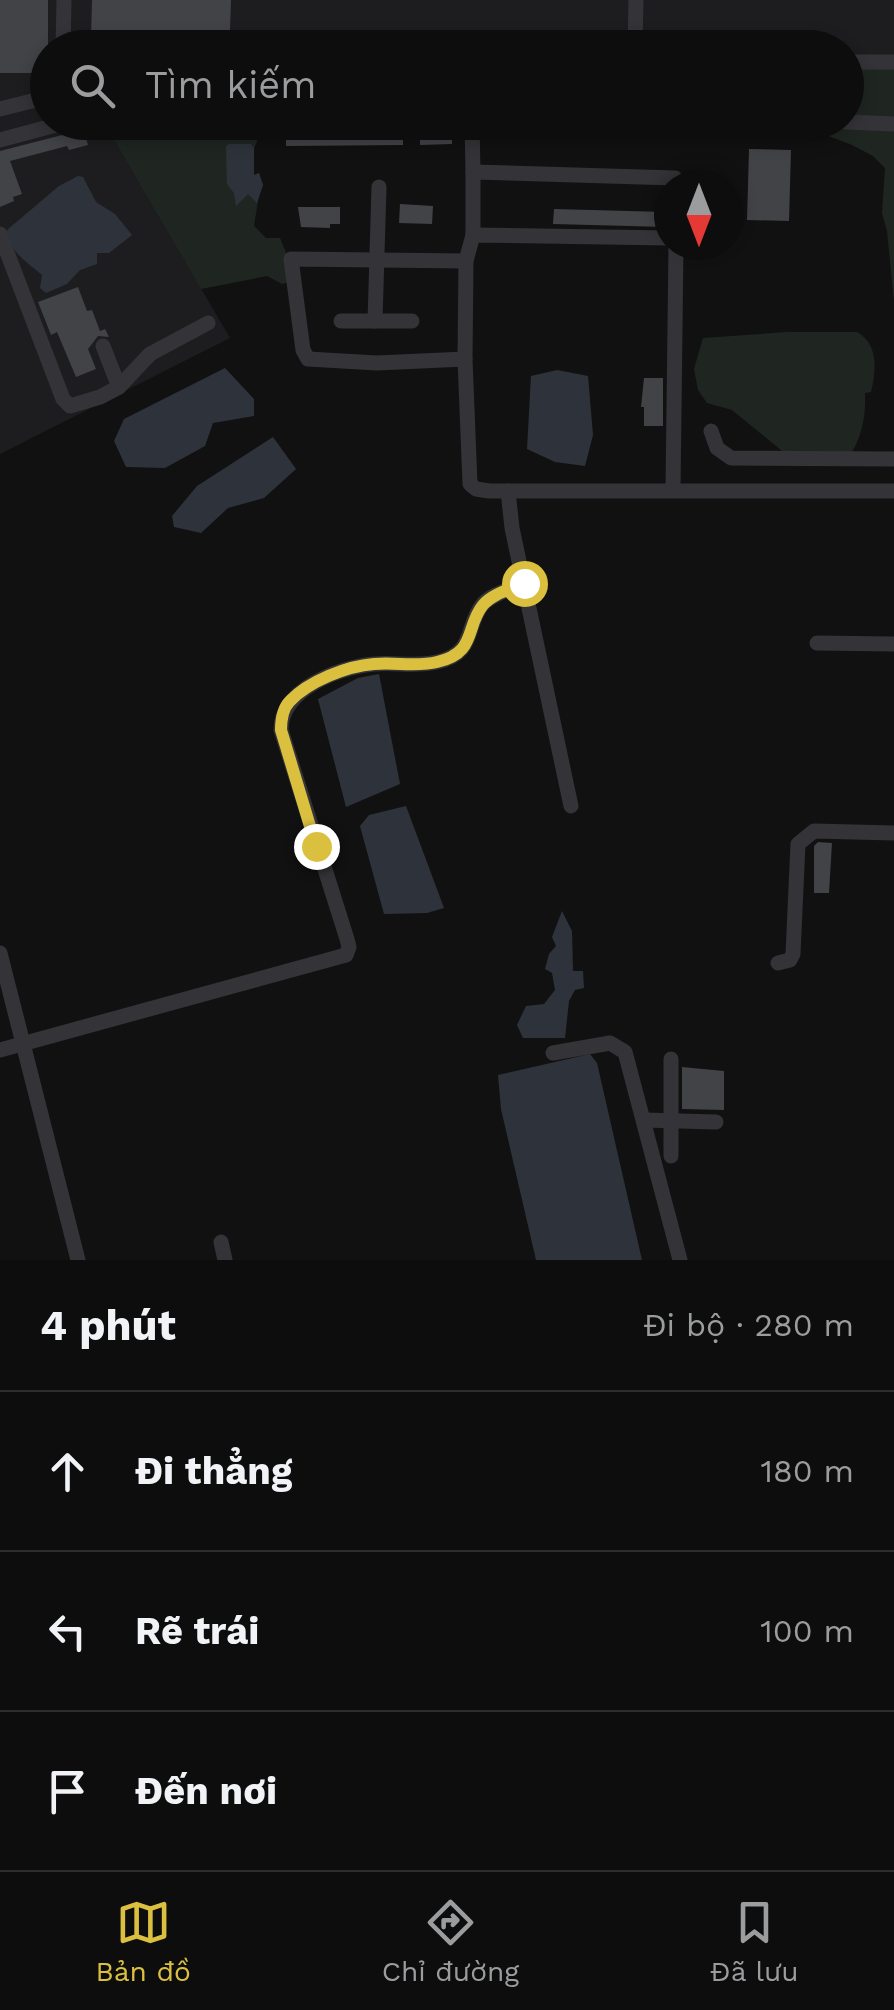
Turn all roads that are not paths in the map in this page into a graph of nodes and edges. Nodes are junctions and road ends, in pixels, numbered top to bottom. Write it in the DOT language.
graph roads {
  1 [pos="64,0"];
  2 [pos="636,0"];
  3 [pos="63,30"];
  4 [pos="635,30"];
  5 [pos="864,62"];
  6 [pos="894,62"];
  7 [pos="30,101"];
  8 [pos="0,108"];
  9 [pos="864,123"];
  10 [pos="894,124"];
  11 [pos="30,132"];
  12 [pos="0,140"];
  13 [pos="472,140"];
  14 [pos="473,172"];
  15 [pos="654,177"];
  16 [pos="379,186"];
  17 [pos="0,234"];
  18 [pos="472,235"];
  19 [pos="654,238"];
  20 [pos="3,260"];
  21 [pos="676,260"];
  22 [pos="377,261"];
  23 [pos="466,261"];
  24 [pos="341,320"];
  25 [pos="376,320"];
  26 [pos="412,320"];
  27 [pos="208,323"];
  28 [pos="104,346"];
  29 [pos="465,359"];
  30 [pos="120,386"];
  31 [pos="711,431"];
  32 [pos="894,459"];
  33 [pos="673,490"];
  34 [pos="508,491"];
  35 [pos="894,491"];
  36 [pos="524,583"];
  37 [pos="817,643"];
  38 [pos="894,644"];
  39 [pos="571,806"];
  40 [pos="894,832"];
  41 [pos="0,952"];
  42 [pos="778,963"];
  43 [pos="23,1044"];
  44 [pos="0,1050"];
  45 [pos="553,1053"];
  46 [pos="671,1058"];
  47 [pos="644,1120"];
  48 [pos="671,1121"];
  49 [pos="716,1122"];
  50 [pos="671,1156"];
  51 [pos="221,1242"];
  52 [pos="78,1260"];
  53 [pos="225,1260"];
  54 [pos="680,1260"];
  1 -- 3 [label="street"];
  2 -- 4 [label="street"];
  5 -- 6 [label="street"];
  7 -- 8 [label="street"];
  9 -- 10 [label="street"];
  11 -- 12 [label="street"];
  13 -- 14 [label="street"];
  14 -- 15 [label="street"];
  14 -- 18 [label="street"];
  16 -- 22 [label="street"];
  17 -- 20 [label="street"];
  18 -- 19 [label="street"];
  18 -- 23 [label="street"];
  20 -- 30 [label="street"];
  21 -- 33 [label="street"];
  22 -- 23 [label="street"];
  22 -- 25 [label="street"];
  22 -- 29 [label="street"];
  23 -- 29 [label="street"];
  24 -- 25 [label="street"];
  25 -- 26 [label="street"];
  27 -- 30 [label="street"];
  28 -- 30 [label="street"];
  29 -- 34 [label="street"];
  31 -- 32 [label="street"];
  33 -- 34 [label="street"];
  33 -- 35 [label="street"];
  34 -- 36 [label="street"];
  36 -- 39 [label="street"];
  36 -- 43 [label="street"];
  37 -- 38 [label="street"];
  40 -- 42 [label="street"];
  41 -- 43 [label="street"];
  43 -- 44 [label="street"];
  43 -- 52 [label="street"];
  45 -- 47 [label="street"];
  46 -- 48 [label="street"];
  47 -- 48 [label="street"];
  47 -- 54 [label="street"];
  48 -- 49 [label="street"];
  48 -- 50 [label="street"];
  51 -- 53 [label="street"];
}
